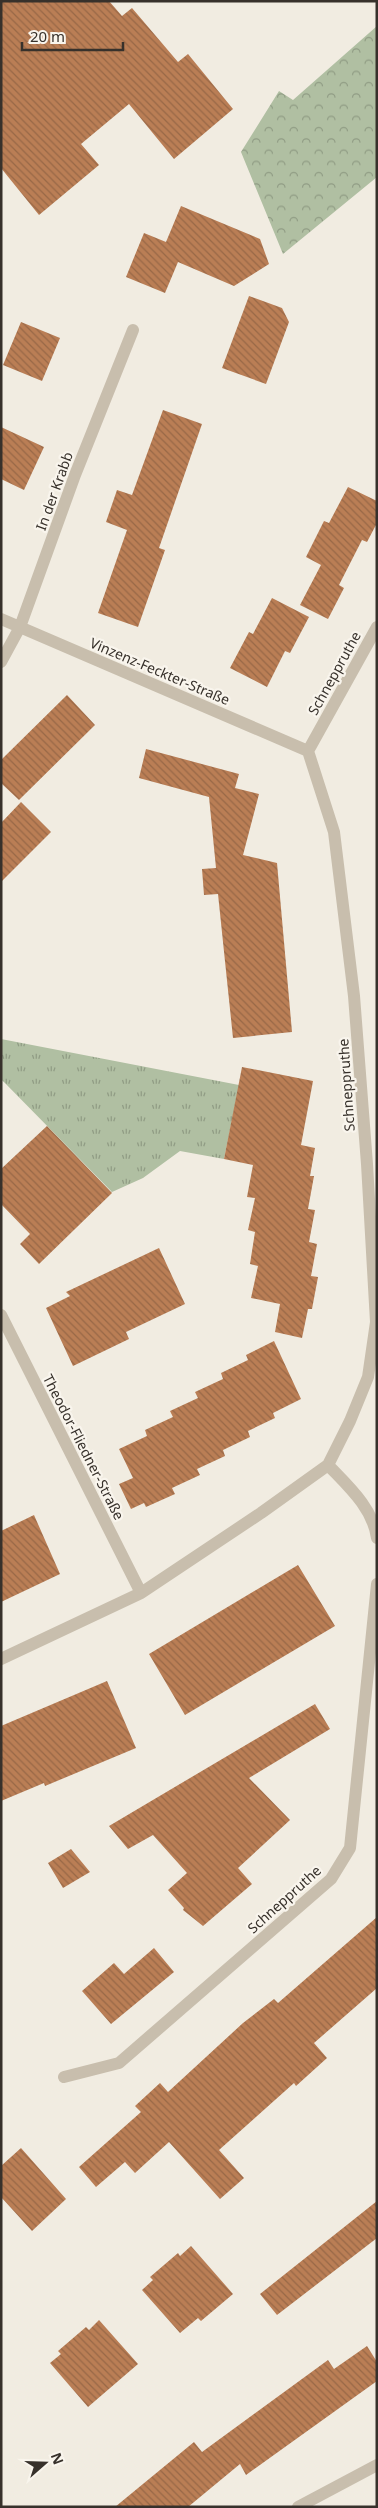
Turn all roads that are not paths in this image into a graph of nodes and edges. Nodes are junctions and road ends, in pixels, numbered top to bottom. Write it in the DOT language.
graph roads {
  1 [pos="133,330"];
  2 [pos="1,619"];
  3 [pos="20,627"];
  4 [pos="377,627"];
  5 [pos="1,662"];
  6 [pos="308,751"];
  7 [pos="1,1315"];
  8 [pos="328,1465"];
  9 [pos="377,1538"];
  10 [pos="377,1584"];
  11 [pos="140,1593"];
  12 [pos="1,1659"];
  13 [pos="64,2077"];
  14 [pos="377,2465"];
  15 [pos="298,2507"];
  1 -- 3 [label="street, In der Krabb"];
  2 -- 3 [label="street, Vinzenz-Feckter-Straße"];
  3 -- 5 [label="street, In der Krabb"];
  3 -- 6 [label="street, Vinzenz-Feckter-Straße"];
  4 -- 6 [label="street, Schneppruthe"];
  6 -- 8 [label="street, Schneppruthe"];
  7 -- 11 [label="street, Theodor-Fliedner-Straße"];
  8 -- 9 [label="street"];
  8 -- 11 [label="street"];
  10 -- 13 [label="street, Schneppruthe"];
  11 -- 12 [label="street"];
  14 -- 15 [label="street"];
}
